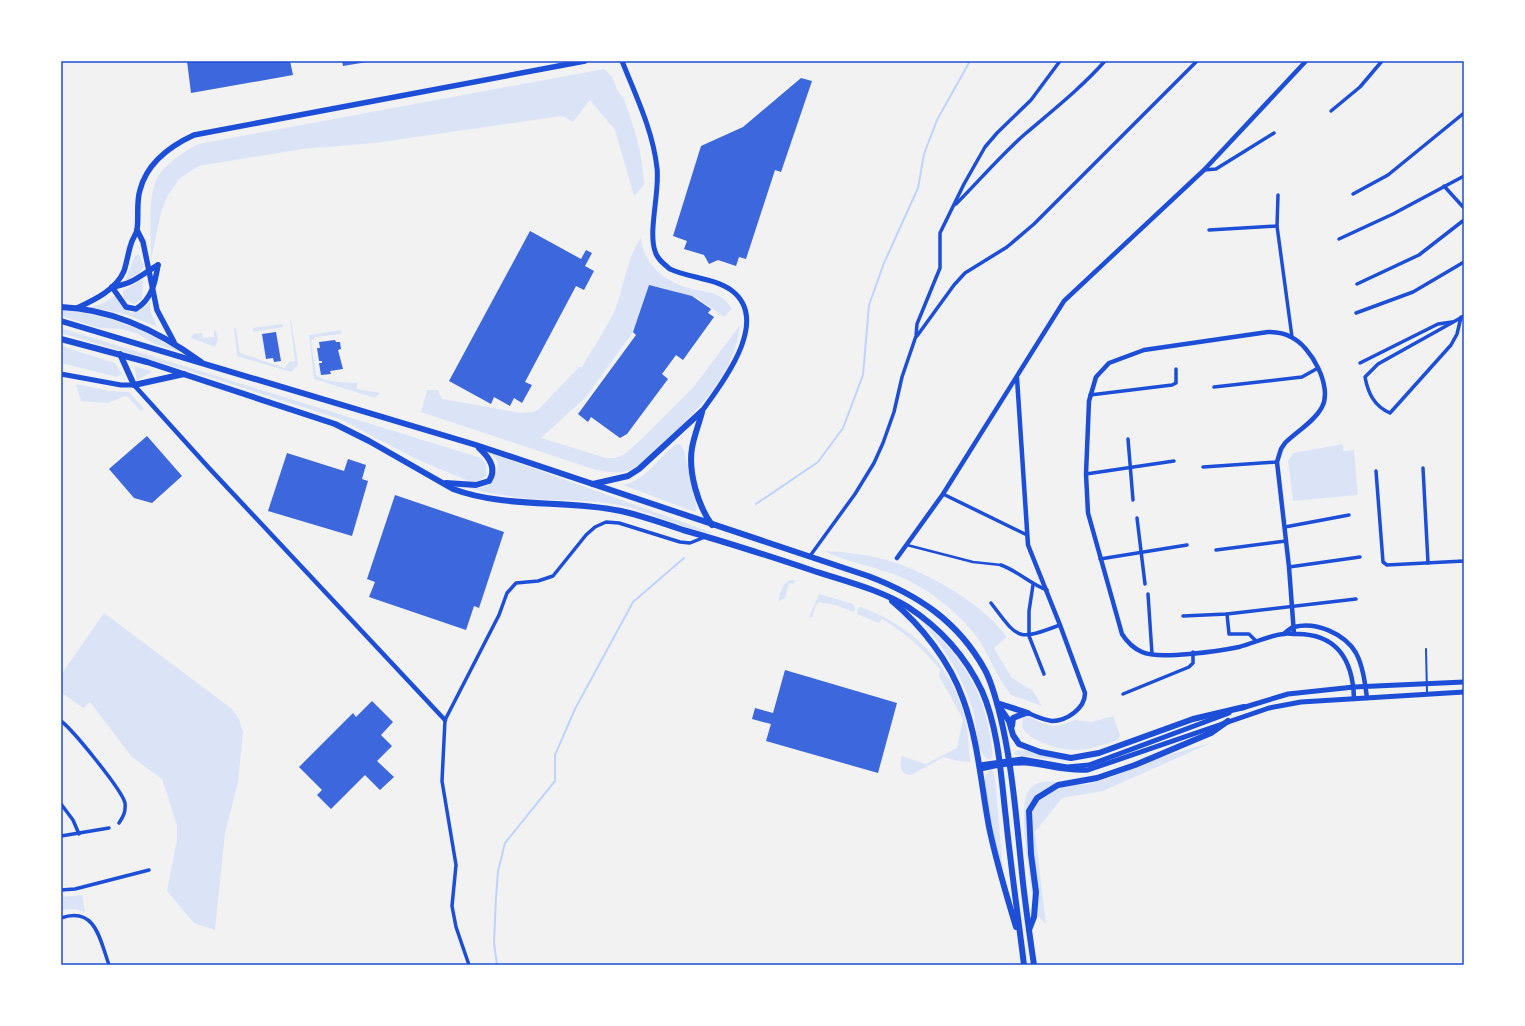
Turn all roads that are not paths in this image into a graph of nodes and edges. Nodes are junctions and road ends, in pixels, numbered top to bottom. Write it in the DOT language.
graph roads {
  1 [pos="585,61"];
  2 [pos="622,61"];
  3 [pos="1060,61"];
  4 [pos="1105,61"];
  5 [pos="1198,61"];
  6 [pos="1306,61"];
  7 [pos="1382,61"];
  8 [pos="1331,111"];
  9 [pos="1464,113"];
  10 [pos="1274,133"];
  11 [pos="1204,170"];
  12 [pos="1464,176"];
  13 [pos="1444,186"];
  14 [pos="1353,194"];
  15 [pos="1278,196"];
  16 [pos="954,207"];
  17 [pos="1464,208"];
  18 [pos="1464,220"];
  19 [pos="1277,226"];
  20 [pos="136,230"];
  21 [pos="1209,230"];
  22 [pos="1339,239"];
  23 [pos="1464,262"];
  24 [pos="148,273"];
  25 [pos="1357,284"];
  26 [pos="112,287"];
  27 [pos="152,292"];
  28 [pos="61,307"];
  29 [pos="77,308"];
  30 [pos="1356,313"];
  31 [pos="1463,317"];
  32 [pos="61,321"];
  33 [pos="1453,322"];
  34 [pos="916,336"];
  35 [pos="1292,337"];
  36 [pos="61,339"];
  37 [pos="174,342"];
  38 [pos="120,354"];
  39 [pos="1360,363"];
  40 [pos="205,365"];
  41 [pos="1318,368"];
  42 [pos="1176,370"];
  43 [pos="61,374"];
  44 [pos="184,374"];
  45 [pos="1017,378"];
  46 [pos="134,385"];
  47 [pos="1214,387"];
  48 [pos="1090,395"];
  49 [pos="702,411"];
  50 [pos="1128,439"];
  51 [pos="476,446"];
  52 [pos="1174,461"];
  53 [pos="1277,462"];
  54 [pos="1131,467"];
  55 [pos="1203,467"];
  56 [pos="1423,468"];
  57 [pos="1376,471"];
  58 [pos="1086,474"];
  59 [pos="442,483"];
  60 [pos="593,484"];
  61 [pos="943,494"];
  62 [pos="1133,500"];
  63 [pos="1349,514"];
  64 [pos="1137,518"];
  65 [pos="712,525"];
  66 [pos="1285,527"];
  67 [pos="1027,535"];
  68 [pos="707,537"];
  69 [pos="1286,541"];
  70 [pos="907,545"];
  71 [pos="1187,545"];
  72 [pos="1216,550"];
  73 [pos="1141,553"];
  74 [pos="810,556"];
  75 [pos="1360,557"];
  76 [pos="898,558"];
  77 [pos="1100,559"];
  78 [pos="1464,561"];
  79 [pos="1428,563"];
  80 [pos="1001,565"];
  81 [pos="1289,567"];
  82 [pos="1145,584"];
  83 [pos="1033,585"];
  84 [pos="1046,590"];
  85 [pos="881,593"];
  86 [pos="1148,594"];
  87 [pos="1356,599"];
  88 [pos="991,603"];
  89 [pos="1292,606"];
  90 [pos="1227,614"];
  91 [pos="1183,616"];
  92 [pos="1060,625"];
  93 [pos="1293,627"];
  94 [pos="1284,634"];
  95 [pos="1294,634"];
  96 [pos="1029,636"];
  97 [pos="1256,642"];
  98 [pos="1350,646"];
  99 [pos="1426,649"];
  100 [pos="1342,651"];
  101 [pos="1193,652"];
  102 [pos="1152,654"];
  103 [pos="1044,674"];
  104 [pos="1464,682"];
  105 [pos="1427,683"];
  106 [pos="1354,687"];
  107 [pos="1366,687"];
  108 [pos="1464,692"];
  109 [pos="1123,694"];
  110 [pos="1428,694"];
  111 [pos="1367,698"];
  112 [pos="1354,699"];
  113 [pos="997,704"];
  114 [pos="1244,707"];
  115 [pos="1028,713"];
  116 [pos="445,720"];
  117 [pos="61,721"];
  118 [pos="1228,721"];
  119 [pos="1012,726"];
  120 [pos="1194,729"];
  121 [pos="980,767"];
  122 [pos="61,804"];
  123 [pos="118,823"];
  124 [pos="109,828"];
  125 [pos="79,834"];
  126 [pos="61,836"];
  127 [pos="149,870"];
  128 [pos="61,890"];
  129 [pos="61,918"];
  130 [pos="1029,931"];
  131 [pos="1022,947"];
  132 [pos="109,965"];
  133 [pos="469,965"];
  134 [pos="1024,965"];
  135 [pos="1034,965"];
  1 -- 20 [label="main road"];
  2 -- 49 [label="main road"];
  3 -- 16 [label="street"];
  4 -- 16 [label="street"];
  5 -- 34 [label="street"];
  6 -- 11 [label="street"];
  7 -- 8 [label="street"];
  9 -- 14 [label="street"];
  10 -- 11 [label="street"];
  11 -- 45 [label="street"];
  12 -- 13 [label="street"];
  13 -- 17 [label="street"];
  13 -- 22 [label="street"];
  15 -- 19 [label="street"];
  16 -- 34 [label="street"];
  18 -- 25 [label="street"];
  19 -- 21 [label="street"];
  19 -- 35 [label="street"];
  20 -- 24 [label="main road"];
  20 -- 26 [label="main road"];
  23 -- 30 [label="street"];
  24 -- 26 [label="main road"];
  24 -- 27 [label="main road"];
  24 -- 27 [label="main road"];
  26 -- 27 [label="main road"];
  26 -- 29 [label="main road"];
  27 -- 37 [label="main road"];
  28 -- 29 [label="highway"];
  29 -- 37 [label="highway"];
  31 -- 33 [label="street"];
  31 -- 33 [label="street"];
  32 -- 40 [label="highway"];
  33 -- 39 [label="street"];
  34 -- 74 [label="street"];
  35 -- 41 [label="street"];
  35 -- 48 [label="street"];
  36 -- 38 [label="highway"];
  37 -- 40 [label="highway"];
  38 -- 44 [label="highway"];
  38 -- 46 [label="highway"];
  40 -- 51 [label="highway"];
  41 -- 47 [label="street"];
  41 -- 53 [label="street"];
  42 -- 48 [label="street"];
  43 -- 46 [label="main road"];
  44 -- 46 [label="highway"];
  44 -- 59 [label="highway"];
  45 -- 61 [label="street"];
  45 -- 67 [label="street"];
  46 -- 116 [label="street"];
  48 -- 58 [label="street"];
  49 -- 60 [label="highway"];
  49 -- 65 [label="highway"];
  50 -- 54 [label="street"];
  51 -- 59 [label="highway"];
  51 -- 60 [label="highway"];
  52 -- 54 [label="street"];
  53 -- 55 [label="street"];
  53 -- 66 [label="street"];
  54 -- 58 [label="street"];
  54 -- 62 [label="street"];
  56 -- 79 [label="street"];
  57 -- 79 [label="street"];
  58 -- 77 [label="street"];
  59 -- 68 [label="highway"];
  60 -- 65 [label="highway"];
  61 -- 67 [label="street"];
  61 -- 70 [label="street"];
  63 -- 66 [label="street"];
  64 -- 73 [label="street"];
  65 -- 74 [label="highway"];
  66 -- 69 [label="street"];
  67 -- 84 [label="street"];
  68 -- 85 [label="highway"];
  68 -- 116 [label="street"];
  69 -- 72 [label="street"];
  69 -- 81 [label="street"];
  70 -- 76 [label="street"];
  70 -- 80 [label="street"];
  71 -- 73 [label="street"];
  73 -- 77 [label="street"];
  73 -- 82 [label="street"];
  74 -- 113 [label="highway"];
  75 -- 81 [label="street"];
  77 -- 102 [label="street"];
  78 -- 79 [label="street"];
  80 -- 83 [label="street"];
  81 -- 89 [label="street"];
  83 -- 84 [label="street"];
  83 -- 96 [label="street"];
  84 -- 92 [label="street"];
  85 -- 121 [label="highway"];
  85 -- 131 [label="highway"];
  86 -- 102 [label="street"];
  87 -- 89 [label="street"];
  88 -- 96 [label="street"];
  89 -- 90 [label="street"];
  89 -- 93 [label="street"];
  90 -- 91 [label="street"];
  90 -- 97 [label="street"];
  92 -- 96 [label="street"];
  92 -- 115 [label="street"];
  93 -- 94 [label="street"];
  93 -- 95 [label="street"];
  93 -- 98 [label="street"];
  94 -- 95 [label="street"];
  94 -- 97 [label="street"];
  95 -- 100 [label="street"];
  96 -- 103 [label="street"];
  97 -- 101 [label="street"];
  98 -- 100 [label="street"];
  98 -- 107 [label="street"];
  99 -- 105 [label="lane"];
  100 -- 106 [label="street"];
  101 -- 102 [label="street"];
  101 -- 109 [label="street"];
  104 -- 105 [label="main road"];
  105 -- 107 [label="main road"];
  105 -- 110 [label="lane"];
  106 -- 107 [label="main road"];
  106 -- 112 [label="street"];
  106 -- 114 [label="main road"];
  107 -- 111 [label="street"];
  108 -- 110 [label="main road"];
  110 -- 111 [label="main road"];
  111 -- 112 [label="main road"];
  112 -- 118 [label="main road"];
  113 -- 115 [label="highway"];
  113 -- 119 [label="highway"];
  113 -- 130 [label="highway"];
  114 -- 119 [label="highway"];
  114 -- 120 [label="main road"];
  115 -- 119 [label="highway"];
  116 -- 133 [label="street"];
  117 -- 123 [label="street"];
  118 -- 120 [label="main road"];
  118 -- 130 [label="highway"];
  120 -- 121 [label="main road"];
  121 -- 131 [label="highway"];
  122 -- 125 [label="street"];
  124 -- 125 [label="street"];
  125 -- 126 [label="street"];
  127 -- 128 [label="street"];
  129 -- 132 [label="street"];
  130 -- 135 [label="highway"];
  131 -- 134 [label="highway"];
}
